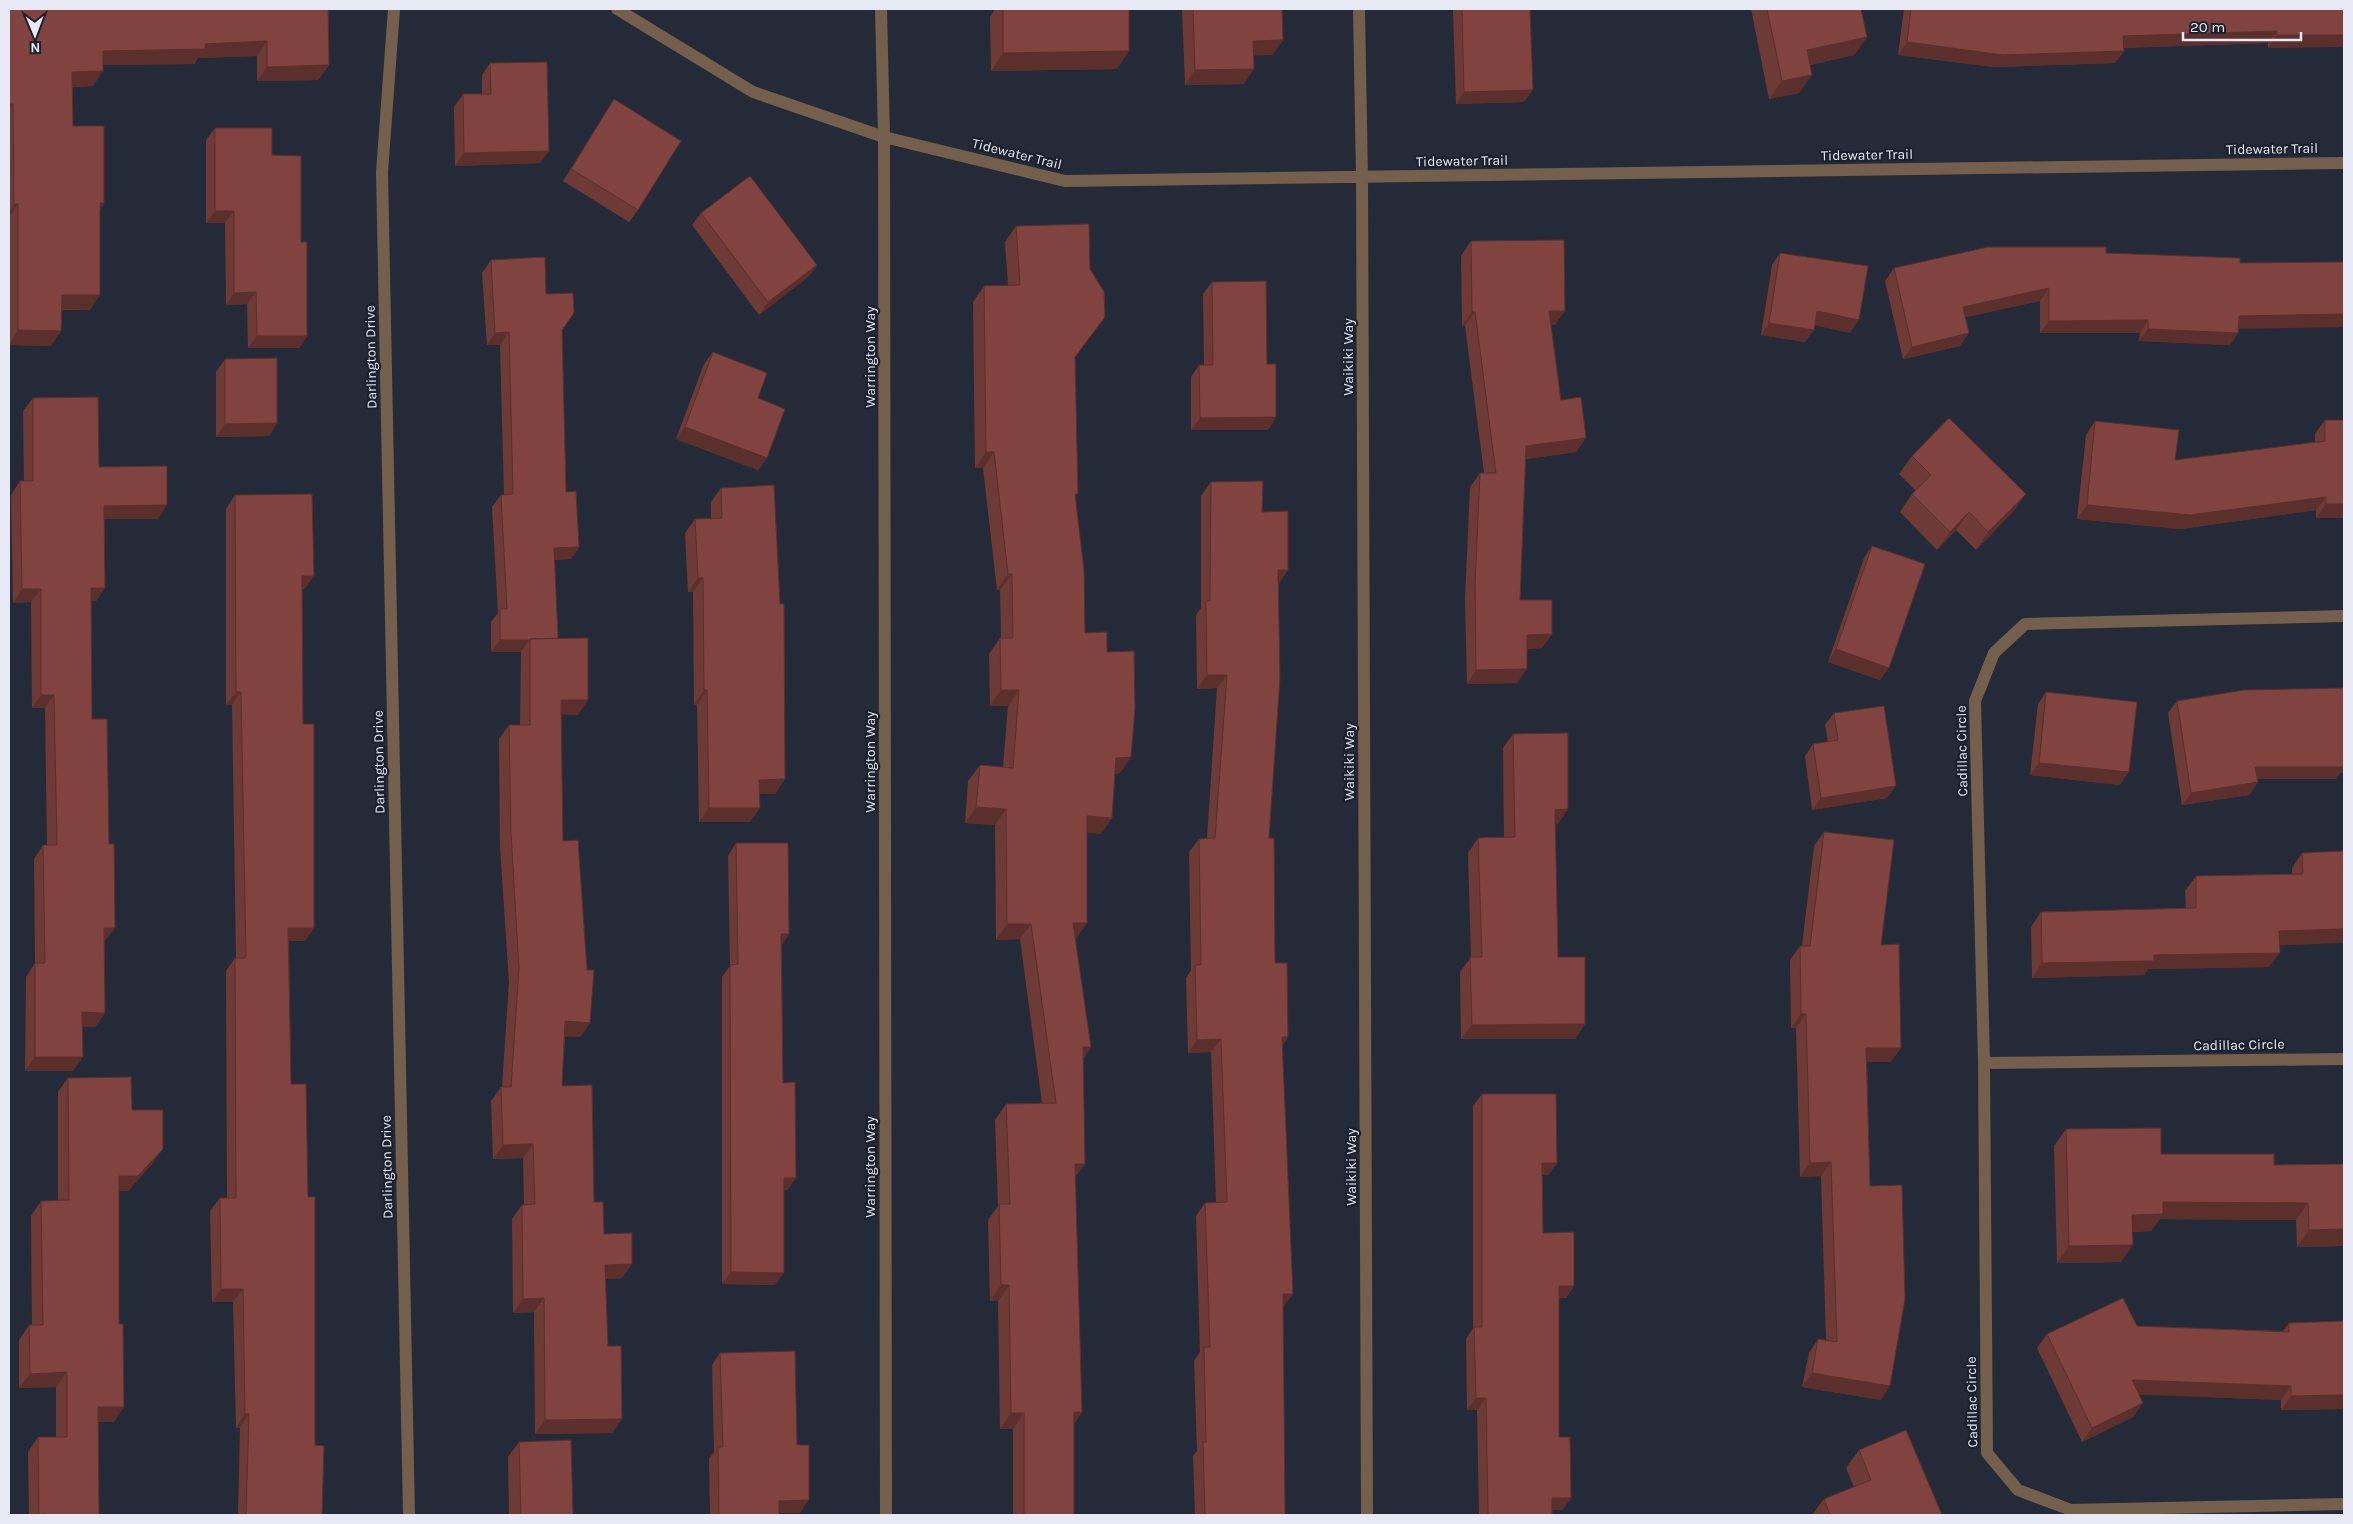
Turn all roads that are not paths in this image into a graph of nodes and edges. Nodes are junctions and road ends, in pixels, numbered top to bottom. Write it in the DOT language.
graph roads {
  1 [pos="394,9"];
  2 [pos="617,9"];
  3 [pos="881,9"];
  4 [pos="1359,9"];
  5 [pos="884,137"];
  6 [pos="2344,163"];
  7 [pos="1362,178"];
  8 [pos="2344,616"];
  9 [pos="2344,1059"];
  10 [pos="1984,1063"];
  11 [pos="2344,1504"];
  12 [pos="409,1515"];
  13 [pos="886,1515"];
  14 [pos="1367,1515"];
  1 -- 12 [label="street, Darlington Drive"];
  2 -- 5 [label="street, Tidewater Trail"];
  3 -- 5 [label="street, Warrington Way"];
  4 -- 7 [label="street, Waikiki Way"];
  5 -- 7 [label="street, Tidewater Trail"];
  5 -- 13 [label="street, Warrington Way"];
  6 -- 7 [label="street, Tidewater Trail"];
  7 -- 14 [label="street, Waikiki Way"];
  8 -- 10 [label="street, Cadillac Circle"];
  9 -- 10 [label="street, Cadillac Circle"];
  10 -- 11 [label="street, Cadillac Circle"];
}
